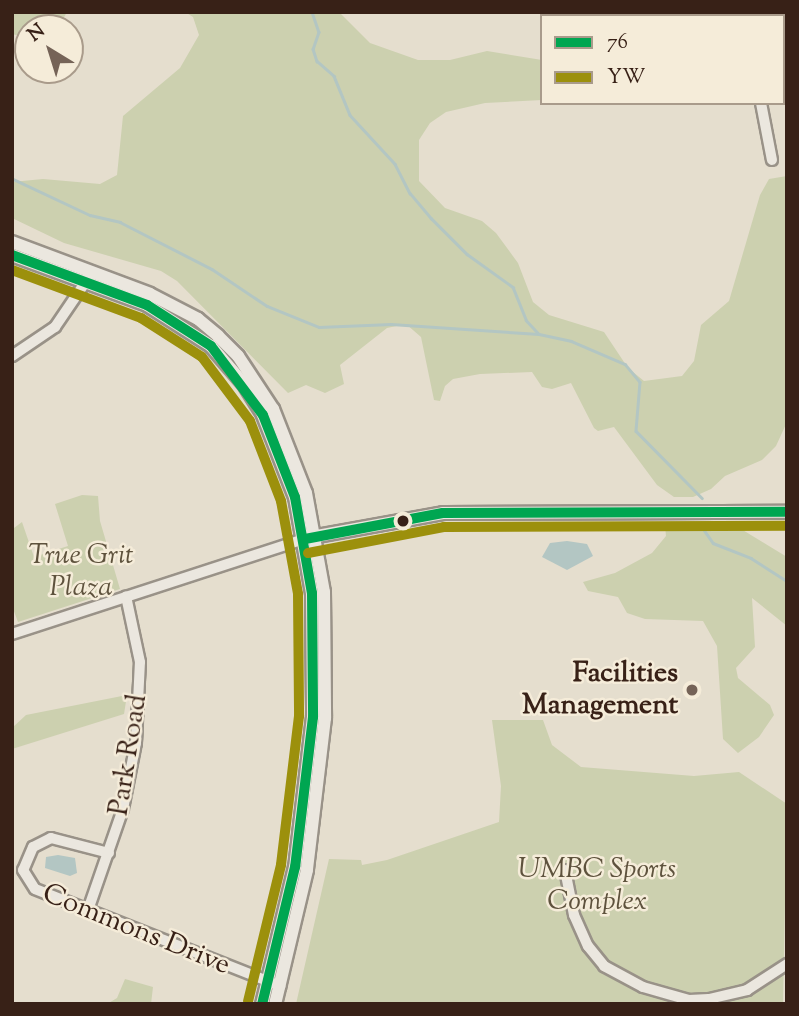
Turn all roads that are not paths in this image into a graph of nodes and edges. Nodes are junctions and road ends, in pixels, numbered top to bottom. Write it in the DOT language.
graph roads {
  1 [pos="761,105"];
  2 [pos="772,160"];
  3 [pos="12,242"];
  4 [pos="12,256"];
  5 [pos="89,276"];
  6 [pos="12,356"];
  7 [pos="787,512"];
  8 [pos="311,537"];
  9 [pos="126,596"];
  10 [pos="12,634"];
  11 [pos="109,853"];
  12 [pos="565,870"];
  13 [pos="88,910"];
  14 [pos="787,964"];
  15 [pos="274,984"];
  16 [pos="262,1004"];
  17 [pos="275,1004"];
  1 -- 2 [label="street"];
  3 -- 5 [label="street"];
  4 -- 5 [label="street"];
  5 -- 6 [label="street"];
  5 -- 8 [label="street"];
  7 -- 8 [label="street"];
  8 -- 9 [label="street"];
  8 -- 15 [label="street"];
  9 -- 10 [label="street"];
  9 -- 11 [label="street, Park Road"];
  11 -- 13 [label="street, Park Road"];
  11 -- 13 [label="street, Commons Drive"];
  12 -- 14 [label="street"];
  13 -- 15 [label="street, Commons Drive"];
  15 -- 16 [label="street"];
  15 -- 17 [label="street"];
}
